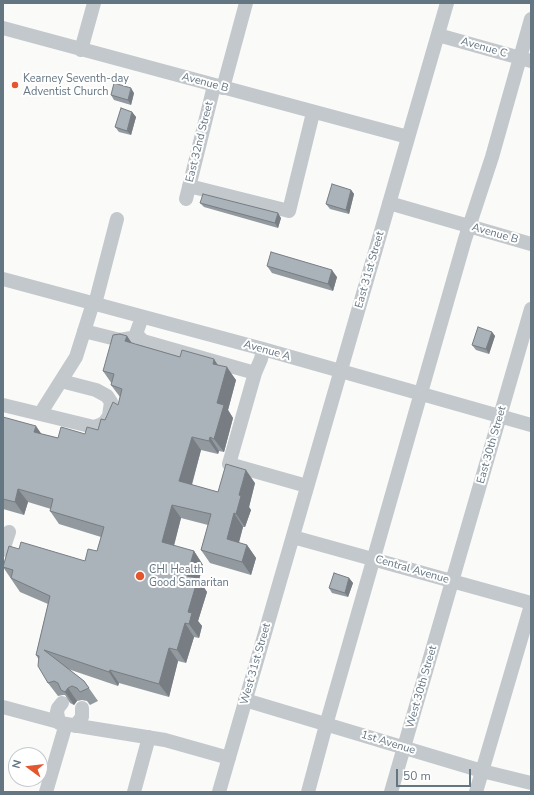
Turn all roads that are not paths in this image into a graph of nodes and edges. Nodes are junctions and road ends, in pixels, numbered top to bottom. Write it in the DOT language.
graph roads {
  1 [pos="94,3"];
  2 [pos="246,3"];
  3 [pos="447,3"];
  4 [pos="531,18"];
  5 [pos="3,28"];
  6 [pos="438,35"];
  7 [pos="81,50"];
  8 [pos="525,60"];
  9 [pos="218,87"];
  10 [pos="313,112"];
  11 [pos="408,137"];
  12 [pos="389,203"];
  13 [pos="118,219"];
  14 [pos="469,226"];
  15 [pos="531,244"];
  16 [pos="3,279"];
  17 [pos="94,303"];
  18 [pos="531,309"];
  19 [pos="142,317"];
  20 [pos="84,331"];
  21 [pos="136,334"];
  22 [pos="263,349"];
  23 [pos="341,371"];
  24 [pos="255,373"];
  25 [pos="61,381"];
  26 [pos="421,394"];
  27 [pos="3,405"];
  28 [pos="40,414"];
  29 [pos="500,417"];
  30 [pos="531,425"];
  31 [pos="307,486"];
  32 [pos="9,532"];
  33 [pos="293,537"];
  34 [pos="3,550"];
  35 [pos="374,559"];
  36 [pos="452,581"];
  37 [pos="531,604"];
  38 [pos="245,700"];
  39 [pos="62,703"];
  40 [pos="3,707"];
  41 [pos="82,708"];
  42 [pos="67,724"];
  43 [pos="326,725"];
  44 [pos="149,737"];
  45 [pos="405,748"];
  46 [pos="229,758"];
  47 [pos="482,771"];
  48 [pos="531,783"];
  49 [pos="46,792"];
  50 [pos="134,792"];
  51 [pos="219,792"];
  52 [pos="308,792"];
  53 [pos="392,792"];
  54 [pos="476,792"];
  1 -- 7 [label="street"];
  2 -- 9 [label="street, East 32nd Street"];
  3 -- 6 [label="street, East 31st Street"];
  4 -- 8 [label="street"];
  5 -- 7 [label="street, Avenue B"];
  6 -- 8 [label="street, Avenue C"];
  6 -- 11 [label="street, East 31st Street"];
  7 -- 9 [label="street, Avenue B"];
  8 -- 14 [label="street"];
  9 -- 10 [label="street, Avenue B"];
  9 -- 10 [label="street, East 32nd Street"];
  10 -- 11 [label="street, Avenue B"];
  11 -- 12 [label="street, East 31st Street"];
  12 -- 14 [label="street, Avenue B"];
  12 -- 23 [label="street, East 31st Street"];
  13 -- 17 [label="street"];
  14 -- 15 [label="street, Avenue B"];
  14 -- 26 [label="street"];
  16 -- 17 [label="street, Avenue A"];
  17 -- 19 [label="street, Avenue A"];
  17 -- 20 [label="street"];
  18 -- 29 [label="street, East 30th Street"];
  19 -- 21 [label="street"];
  19 -- 22 [label="street, Avenue A"];
  20 -- 21 [label="street"];
  20 -- 25 [label="street"];
  21 -- 24 [label="street"];
  22 -- 23 [label="street, Avenue A"];
  22 -- 24 [label="street"];
  23 -- 26 [label="street, Avenue A"];
  23 -- 31 [label="street, East 31st Street"];
  24 -- 31 [label="street"];
  25 -- 28 [label="street"];
  25 -- 28 [label="street"];
  26 -- 29 [label="street, Avenue A"];
  26 -- 35 [label="street"];
  27 -- 28 [label="street"];
  29 -- 30 [label="street, Avenue A"];
  29 -- 36 [label="street, East 30th Street"];
  31 -- 33 [label="street, East 31st Street"];
  32 -- 34 [label="street"];
  33 -- 35 [label="street, Central Avenue"];
  33 -- 38 [label="street, West 31st Street"];
  35 -- 36 [label="street, Central Avenue"];
  35 -- 43 [label="street"];
  36 -- 37 [label="street, Central Avenue"];
  36 -- 45 [label="street, West 30th Street"];
  37 -- 47 [label="street"];
  38 -- 43 [label="street, 1st Avenue"];
  38 -- 46 [label="street, West 31st Street"];
  39 -- 42 [label="street"];
  40 -- 42 [label="street"];
  41 -- 42 [label="street"];
  42 -- 44 [label="street"];
  42 -- 49 [label="street"];
  43 -- 45 [label="street, 1st Avenue"];
  43 -- 52 [label="street"];
  44 -- 46 [label="street"];
  44 -- 50 [label="street"];
  45 -- 47 [label="street, 1st Avenue"];
  45 -- 53 [label="street, West 30th Street"];
  46 -- 51 [label="street, West 31st Street"];
  47 -- 48 [label="street, 1st Avenue"];
  47 -- 54 [label="street"];
}
